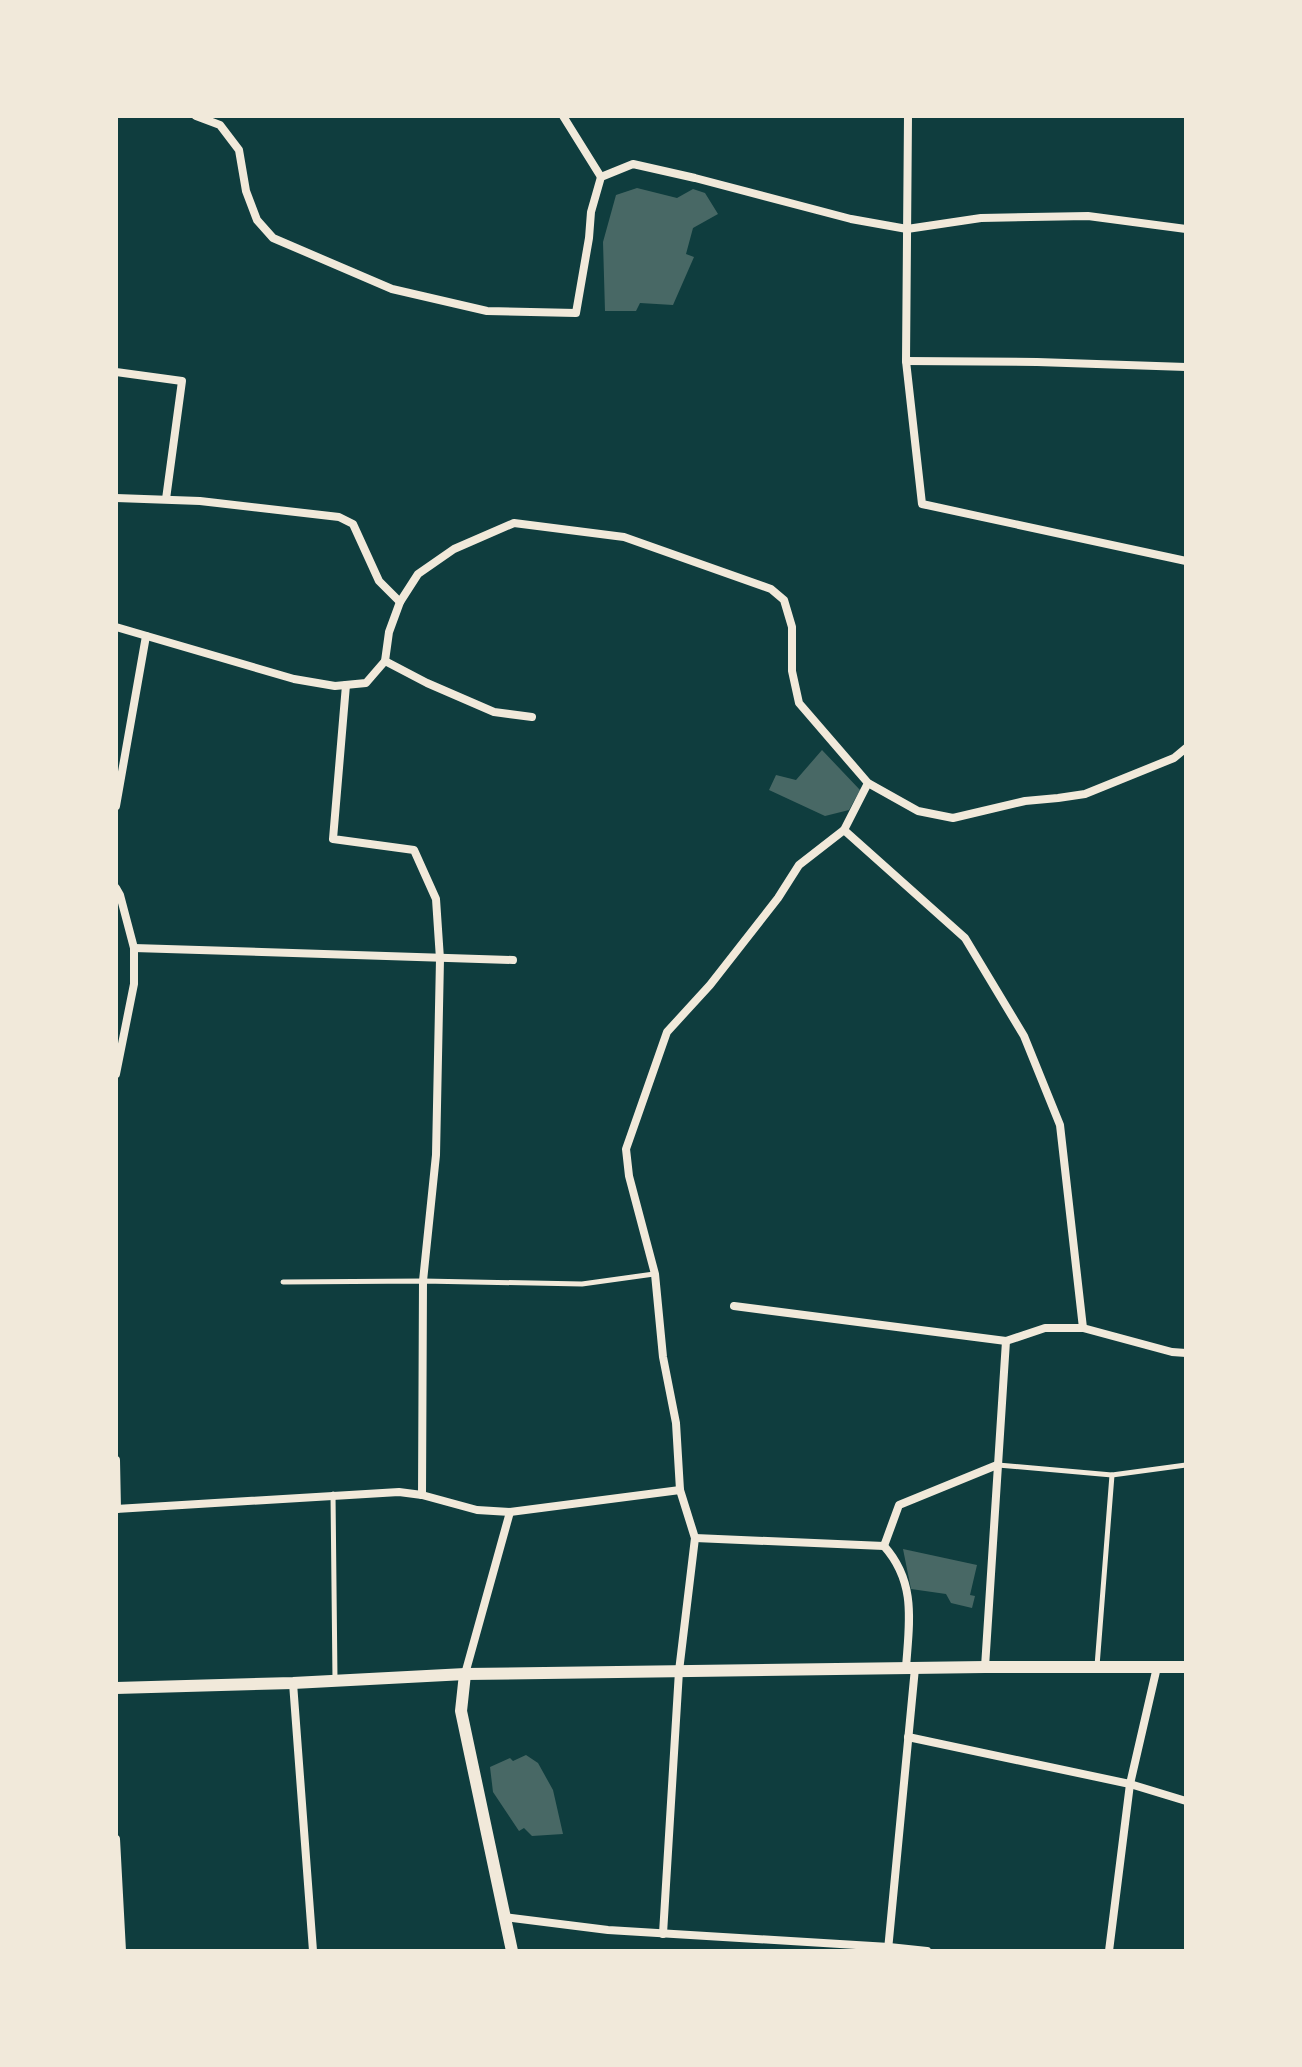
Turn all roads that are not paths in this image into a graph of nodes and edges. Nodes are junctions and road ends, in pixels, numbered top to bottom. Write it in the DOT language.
graph roads {
  1 [pos="196,116"];
  2 [pos="563,116"];
  3 [pos="908,116"];
  4 [pos="601,177"];
  5 [pos="907,229"];
  6 [pos="1186,229"];
  7 [pos="906,361"];
  8 [pos="1186,367"];
  9 [pos="116,372"];
  10 [pos="116,498"];
  11 [pos="166,499"];
  12 [pos="1186,561"];
  13 [pos="400,602"];
  14 [pos="116,627"];
  15 [pos="146,636"];
  16 [pos="385,661"];
  17 [pos="346,685"];
  18 [pos="532,717"];
  19 [pos="1186,748"];
  20 [pos="868,783"];
  21 [pos="116,806"];
  22 [pos="844,830"];
  23 [pos="116,888"];
  24 [pos="134,948"];
  25 [pos="440,959"];
  26 [pos="513,960"];
  27 [pos="116,1074"];
  28 [pos="655,1274"];
  29 [pos="423,1281"];
  30 [pos="283,1282"];
  31 [pos="734,1306"];
  32 [pos="1083,1328"];
  33 [pos="1006,1341"];
  34 [pos="1186,1353"];
  35 [pos="116,1460"];
  36 [pos="997,1465"];
  37 [pos="1186,1465"];
  38 [pos="1112,1475"];
  39 [pos="680,1490"];
  40 [pos="333,1494"];
  41 [pos="422,1495"];
  42 [pos="116,1509"];
  43 [pos="510,1512"];
  44 [pos="695,1538"];
  45 [pos="884,1546"];
  46 [pos="985,1667"];
  47 [pos="1097,1667"];
  48 [pos="1157,1667"];
  49 [pos="1186,1667"];
  50 [pos="910,1668"];
  51 [pos="679,1671"];
  52 [pos="465,1674"];
  53 [pos="335,1680"];
  54 [pos="293,1683"];
  55 [pos="116,1688"];
  56 [pos="908,1737"];
  57 [pos="1130,1784"];
  58 [pos="1186,1801"];
  59 [pos="116,1839"];
  60 [pos="504,1917"];
  61 [pos="663,1934"];
  62 [pos="888,1949"];
  63 [pos="122,1951"];
  64 [pos="313,1951"];
  65 [pos="512,1951"];
  66 [pos="927,1951"];
  67 [pos="1109,1951"];
  1 -- 4 [label="street"];
  2 -- 4 [label="street"];
  3 -- 5 [label="street"];
  4 -- 5 [label="street"];
  5 -- 6 [label="street"];
  5 -- 7 [label="street"];
  7 -- 8 [label="street"];
  7 -- 12 [label="street"];
  9 -- 11 [label="street"];
  10 -- 11 [label="street"];
  11 -- 13 [label="street"];
  13 -- 16 [label="street"];
  13 -- 20 [label="street"];
  14 -- 15 [label="street"];
  15 -- 17 [label="street"];
  15 -- 21 [label="street"];
  16 -- 17 [label="street"];
  16 -- 18 [label="street"];
  17 -- 25 [label="street"];
  19 -- 20 [label="street"];
  20 -- 22 [label="street"];
  22 -- 28 [label="street"];
  22 -- 32 [label="street"];
  23 -- 24 [label="street"];
  24 -- 25 [label="street"];
  24 -- 27 [label="street"];
  25 -- 26 [label="street"];
  25 -- 29 [label="street"];
  28 -- 29 [label="lane"];
  28 -- 39 [label="street"];
  29 -- 30 [label="lane"];
  29 -- 41 [label="street"];
  31 -- 33 [label="street"];
  32 -- 33 [label="street"];
  32 -- 34 [label="street"];
  33 -- 36 [label="street"];
  35 -- 42 [label="street"];
  36 -- 38 [label="lane"];
  36 -- 45 [label="street"];
  36 -- 46 [label="street"];
  37 -- 38 [label="lane"];
  38 -- 47 [label="lane"];
  39 -- 43 [label="street"];
  39 -- 44 [label="street"];
  40 -- 41 [label="street"];
  40 -- 42 [label="street"];
  40 -- 53 [label="lane"];
  41 -- 43 [label="street"];
  43 -- 52 [label="street"];
  44 -- 45 [label="street"];
  44 -- 51 [label="street"];
  45 -- 50 [label="street"];
  46 -- 47 [label="street"];
  46 -- 50 [label="street"];
  47 -- 48 [label="street"];
  48 -- 49 [label="street"];
  48 -- 57 [label="street"];
  50 -- 51 [label="street"];
  50 -- 56 [label="street"];
  51 -- 52 [label="street"];
  51 -- 61 [label="street"];
  52 -- 53 [label="street"];
  52 -- 60 [label="street"];
  53 -- 54 [label="street"];
  54 -- 55 [label="street"];
  54 -- 64 [label="street"];
  56 -- 57 [label="street"];
  56 -- 62 [label="street"];
  57 -- 58 [label="street"];
  57 -- 67 [label="street"];
  59 -- 63 [label="street"];
  60 -- 61 [label="street"];
  60 -- 65 [label="street"];
  61 -- 62 [label="street"];
  62 -- 66 [label="street"];
}
